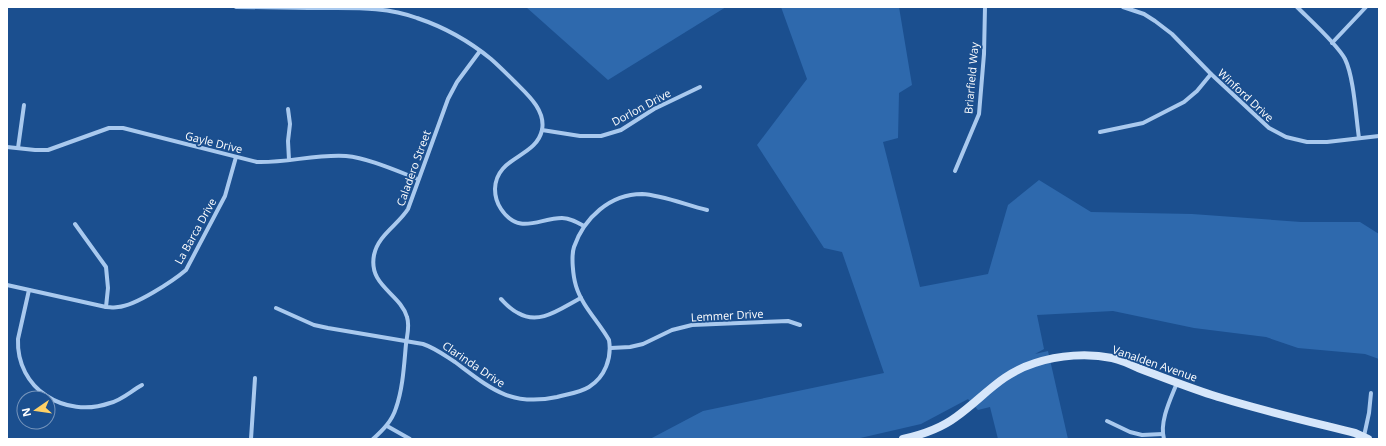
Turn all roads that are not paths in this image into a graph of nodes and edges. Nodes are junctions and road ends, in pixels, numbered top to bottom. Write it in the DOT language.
graph roads {
  1 [pos="236,7"];
  2 [pos="985,7"];
  3 [pos="1122,7"];
  4 [pos="1297,7"];
  5 [pos="1366,7"];
  6 [pos="1332,43"];
  7 [pos="480,51"];
  8 [pos="1211,74"];
  9 [pos="700,87"];
  10 [pos="24,105"];
  11 [pos="288,109"];
  12 [pos="542,130"];
  13 [pos="1100,132"];
  14 [pos="1379,136"];
  15 [pos="1359,138"];
  16 [pos="7,147"];
  17 [pos="18,148"];
  18 [pos="236,157"];
  19 [pos="289,160"];
  20 [pos="955,171"];
  21 [pos="418,179"];
  22 [pos="707,210"];
  23 [pos="75,224"];
  24 [pos="584,226"];
  25 [pos="7,285"];
  26 [pos="29,290"];
  27 [pos="580,298"];
  28 [pos="501,299"];
  29 [pos="106,307"];
  30 [pos="276,308"];
  31 [pos="800,325"];
  32 [pos="406,341"];
  33 [pos="610,348"];
  34 [pos="255,378"];
  35 [pos="1178,382"];
  36 [pos="142,385"];
  37 [pos="1371,393"];
  38 [pos="1107,421"];
  39 [pos="387,426"];
  40 [pos="1163,434"];
  41 [pos="1366,438"];
  42 [pos="251,439"];
  43 [pos="373,439"];
  44 [pos="410,439"];
  45 [pos="903,439"];
  46 [pos="1164,439"];
  1 -- 7 [label="street"];
  2 -- 20 [label="street, Briarfield Way"];
  3 -- 8 [label="street, Winford Drive"];
  4 -- 6 [label="street"];
  5 -- 6 [label="street"];
  6 -- 15 [label="street"];
  7 -- 12 [label="street"];
  7 -- 21 [label="street, Caladero Street"];
  8 -- 13 [label="street"];
  8 -- 15 [label="street, Winford Drive"];
  9 -- 12 [label="street, Dorlon Drive"];
  10 -- 17 [label="street"];
  11 -- 19 [label="street"];
  12 -- 24 [label="street"];
  14 -- 15 [label="street, Winford Drive"];
  16 -- 17 [label="street, Gayle Drive"];
  17 -- 18 [label="street, Gayle Drive"];
  18 -- 19 [label="street, Gayle Drive"];
  18 -- 29 [label="street, La Barca Drive"];
  19 -- 21 [label="street, Gayle Drive"];
  21 -- 32 [label="street, Caladero Street"];
  22 -- 24 [label="street"];
  23 -- 29 [label="street"];
  24 -- 27 [label="street"];
  25 -- 26 [label="street, La Barca Drive"];
  26 -- 29 [label="street, La Barca Drive"];
  26 -- 36 [label="street"];
  27 -- 28 [label="street"];
  27 -- 33 [label="street"];
  30 -- 32 [label="street, Clarinda Drive"];
  31 -- 33 [label="street, Lemmer Drive"];
  32 -- 33 [label="street, Clarinda Drive"];
  32 -- 39 [label="street, Caladero Street"];
  34 -- 42 [label="street"];
  35 -- 40 [label="street"];
  35 -- 41 [label="main road, Vanalden Avenue"];
  35 -- 45 [label="main road, Vanalden Avenue"];
  37 -- 41 [label="street"];
  38 -- 40 [label="street"];
  39 -- 43 [label="street, Caladero Street"];
  39 -- 44 [label="street"];
  40 -- 46 [label="street"];
}
